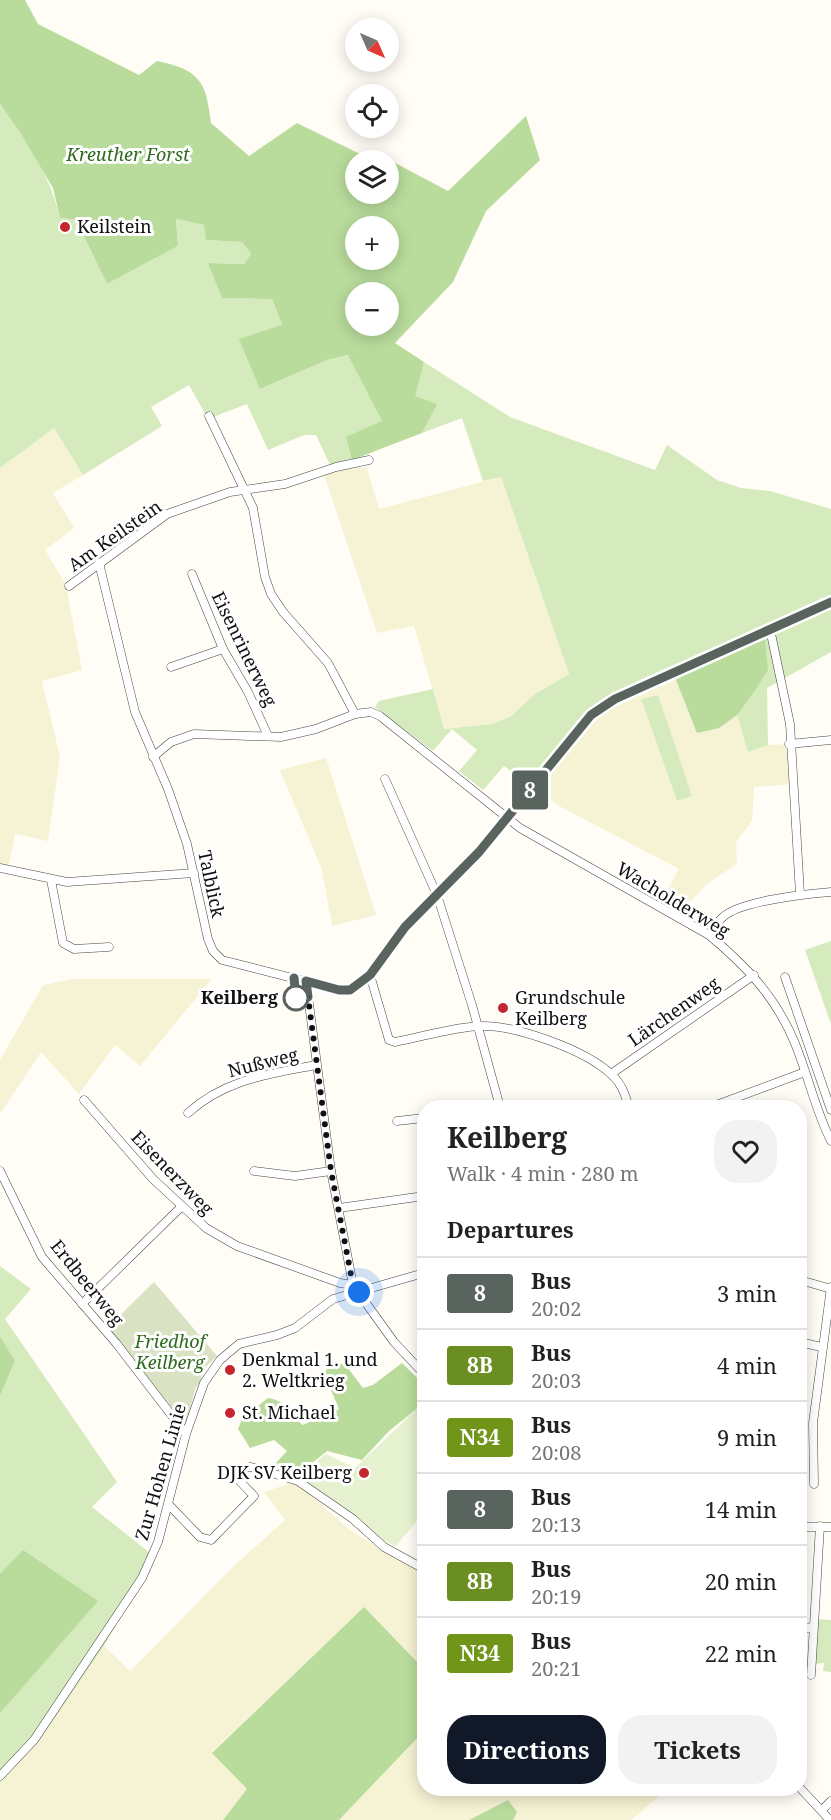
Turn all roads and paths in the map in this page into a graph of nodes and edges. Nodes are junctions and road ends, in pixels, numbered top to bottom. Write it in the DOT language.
graph roads {
  1 [pos="209,416"];
  2 [pos="369,460"];
  3 [pos="246,489"];
  4 [pos="99,563"];
  5 [pos="192,574"];
  6 [pos="69,586"];
  7 [pos="831,602"];
  8 [pos="770,629"];
  9 [pos="224,649"];
  10 [pos="171,667"];
  11 [pos="355,714"];
  12 [pos="268,736"];
  13 [pos="831,740"];
  14 [pos="789,744"];
  15 [pos="153,757"];
  16 [pos="385,779"];
  17 [pos="507,819"];
  18 [pos="0,868"];
  19 [pos="194,873"];
  20 [pos="51,880"];
  21 [pos="831,892"];
  22 [pos="800,894"];
  23 [pos="437,896"];
  24 [pos="709,935"];
  25 [pos="109,947"];
  26 [pos="370,975"];
  27 [pos="754,975"];
  28 [pos="785,977"];
  29 [pos="306,981"];
  30 [pos="478,1026"];
  31 [pos="316,1065"];
  32 [pos="805,1072"];
  33 [pos="611,1074"];
  34 [pos="84,1100"];
  35 [pos="498,1100"];
  36 [pos="626,1100"];
  37 [pos="730,1100"];
  38 [pos="831,1110"];
  39 [pos="188,1113"];
  40 [pos="417,1119"];
  41 [pos="397,1121"];
  42 [pos="831,1141"];
  43 [pos="0,1171"];
  44 [pos="254,1171"];
  45 [pos="331,1171"];
  46 [pos="417,1197"];
  47 [pos="182,1207"];
  48 [pos="339,1208"];
  49 [pos="417,1275"];
  50 [pos="807,1282"];
  51 [pos="353,1285"];
  52 [pos="831,1288"];
  53 [pos="359,1292"];
  54 [pos="82,1304"];
  55 [pos="807,1344"];
  56 [pos="821,1347"];
  57 [pos="417,1366"];
  58 [pos="186,1434"];
  59 [pos="814,1484"];
  60 [pos="169,1505"];
  61 [pos="820,1526"];
  62 [pos="807,1527"];
  63 [pos="831,1527"];
  64 [pos="417,1565"];
  65 [pos="812,1627"];
  66 [pos="807,1628"];
  67 [pos="811,1675"];
  68 [pos="0,1776"];
  69 [pos="807,1795"];
  70 [pos="831,1801"];
  71 [pos="822,1810"];
  72 [pos="830,1820"];
  1 -- 3 [label="street"];
  2 -- 3 [label="street, Am Keilstein"];
  3 -- 4 [label="street, Am Keilstein"];
  3 -- 11 [label="street"];
  4 -- 6 [label="street, Am Keilstein"];
  4 -- 15 [label="street, Talblick"];
  5 -- 9 [label="street, Eisenrinerweg"];
  7 -- 8 [label="street, Talblick"];
  8 -- 14 [label="street"];
  8 -- 17 [label="street, Talblick"];
  9 -- 10 [label="street"];
  9 -- 12 [label="street, Eisenrinerweg"];
  11 -- 12 [label="street"];
  11 -- 17 [label="street, Wacholderweg"];
  12 -- 15 [label="street"];
  13 -- 14 [label="street"];
  14 -- 22 [label="street"];
  15 -- 19 [label="street, Talblick"];
  16 -- 23 [label="street"];
  17 -- 23 [label="street, Talblick"];
  17 -- 24 [label="street, Wacholderweg"];
  18 -- 20 [label="street"];
  19 -- 20 [label="street"];
  19 -- 29 [label="street, Talblick"];
  20 -- 25 [label="street"];
  21 -- 22 [label="street"];
  22 -- 24 [label="street"];
  23 -- 26 [label="street, Talblick"];
  23 -- 30 [label="street"];
  24 -- 27 [label="street, Wacholderweg"];
  26 -- 29 [label="street, Talblick"];
  26 -- 30 [label="street"];
  27 -- 32 [label="street, Wacholderweg"];
  27 -- 33 [label="street, Lärchenweg"];
  28 -- 38 [label="street"];
  29 -- 31 [label="street"];
  30 -- 33 [label="street"];
  30 -- 35 [label="street"];
  31 -- 39 [label="street, Nußweg"];
  31 -- 45 [label="street"];
  32 -- 37 [label="street"];
  32 -- 42 [label="street, Wacholderweg"];
  33 -- 36 [label="street"];
  34 -- 47 [label="street, Eisenerzweg"];
  40 -- 41 [label="street"];
  43 -- 54 [label="street, Erdbeerweg"];
  44 -- 45 [label="street"];
  45 -- 48 [label="street"];
  46 -- 48 [label="street"];
  47 -- 51 [label="street, Eisenerzweg"];
  47 -- 54 [label="street"];
  48 -- 51 [label="street"];
  49 -- 53 [label="street, Zur Hohen Linie"];
  50 -- 52 [label="street"];
  51 -- 53 [label="street"];
  52 -- 56 [label="street"];
  53 -- 57 [label="street"];
  53 -- 58 [label="street, Zur Hohen Linie"];
  54 -- 58 [label="street, Erdbeerweg"];
  55 -- 56 [label="street"];
  56 -- 59 [label="street"];
  58 -- 60 [label="street, Zur Hohen Linie"];
  60 -- 64 [label="street"];
  60 -- 68 [label="street, Zur Hohen Linie"];
  61 -- 62 [label="street"];
  61 -- 63 [label="street"];
  61 -- 65 [label="street"];
  65 -- 66 [label="street"];
  65 -- 67 [label="street"];
  69 -- 71 [label="street"];
  70 -- 71 [label="street"];
  71 -- 72 [label="street"];
}
